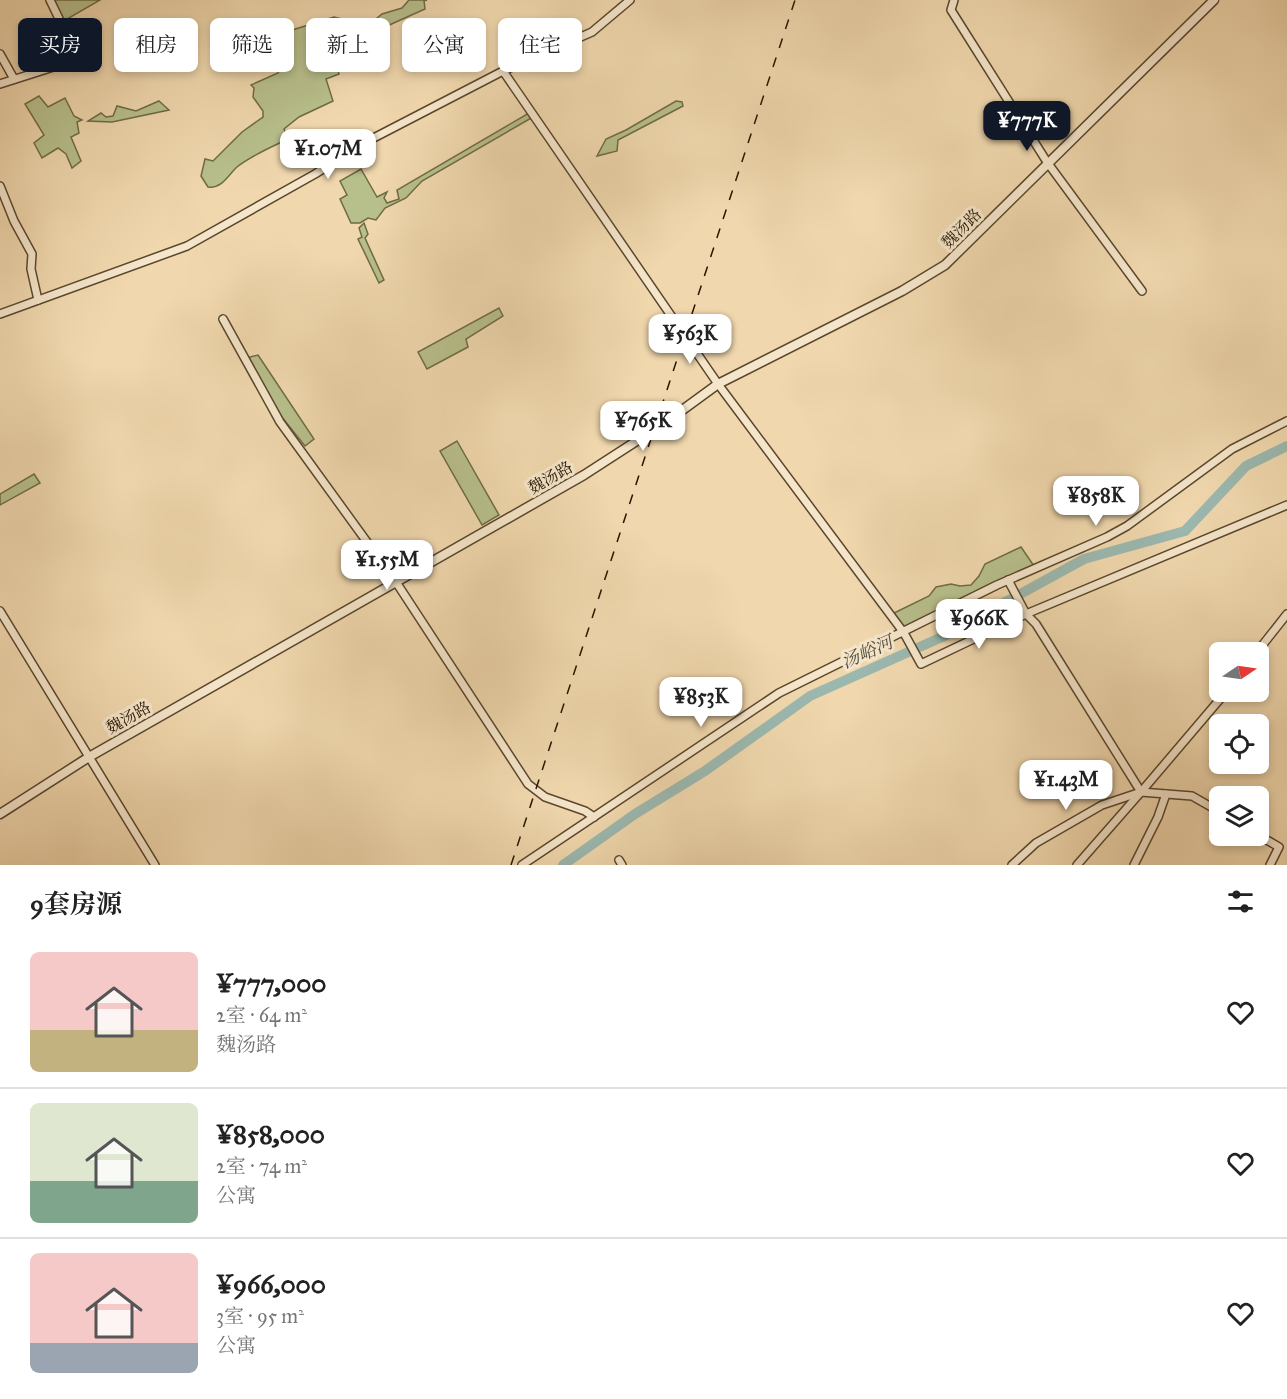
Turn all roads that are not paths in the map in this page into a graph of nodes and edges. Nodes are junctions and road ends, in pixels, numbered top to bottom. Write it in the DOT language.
graph roads {
  1 [pos="50,0"];
  2 [pos="630,0"];
  3 [pos="954,0"];
  4 [pos="1214,0"];
  5 [pos="582,36"];
  6 [pos="0,54"];
  7 [pos="501,72"];
  8 [pos="504,72"];
  9 [pos="14,79"];
  10 [pos="0,84"];
  11 [pos="1047,162"];
  12 [pos="0,186"];
  13 [pos="1142,291"];
  14 [pos="38,300"];
  15 [pos="0,314"];
  16 [pos="223,319"];
  17 [pos="718,384"];
  18 [pos="1287,421"];
  19 [pos="1287,505"];
  20 [pos="1008,580"];
  21 [pos="396,582"];
  22 [pos="0,611"];
  23 [pos="1026,614"];
  24 [pos="1287,614"];
  25 [pos="905,636"];
  26 [pos="1265,642"];
  27 [pos="1218,702"];
  28 [pos="89,757"];
  29 [pos="1141,792"];
  30 [pos="1166,794"];
  31 [pos="1209,806"];
  32 [pos="0,814"];
  33 [pos="594,817"];
  34 [pos="1269,841"];
  35 [pos="155,865"];
  36 [pos="522,865"];
  37 [pos="1012,865"];
  38 [pos="1077,865"];
  39 [pos="1134,865"];
  40 [pos="1270,865"];
  1 -- 9 [label="street"];
  2 -- 5 [label="street"];
  3 -- 11 [label="street"];
  4 -- 11 [label="street, 魏汤路"];
  6 -- 9 [label="street"];
  7 -- 14 [label="street"];
  8 -- 17 [label="street"];
  9 -- 10 [label="street"];
  11 -- 13 [label="street"];
  11 -- 17 [label="street, 魏汤路"];
  12 -- 14 [label="street"];
  14 -- 15 [label="street"];
  16 -- 21 [label="street"];
  17 -- 21 [label="street, 魏汤路"];
  17 -- 25 [label="street"];
  18 -- 20 [label="street"];
  19 -- 23 [label="street"];
  20 -- 23 [label="street"];
  20 -- 25 [label="street"];
  21 -- 28 [label="street, 魏汤路"];
  21 -- 33 [label="street"];
  22 -- 28 [label="street"];
  23 -- 25 [label="street"];
  23 -- 29 [label="street"];
  24 -- 26 [label="street"];
  25 -- 33 [label="street"];
  27 -- 29 [label="street"];
  28 -- 32 [label="street, 魏汤路"];
  28 -- 35 [label="street"];
  29 -- 30 [label="street"];
  29 -- 37 [label="street"];
  29 -- 38 [label="street"];
  30 -- 31 [label="street"];
  30 -- 39 [label="street"];
  33 -- 36 [label="street"];
  34 -- 40 [label="street"];
}
